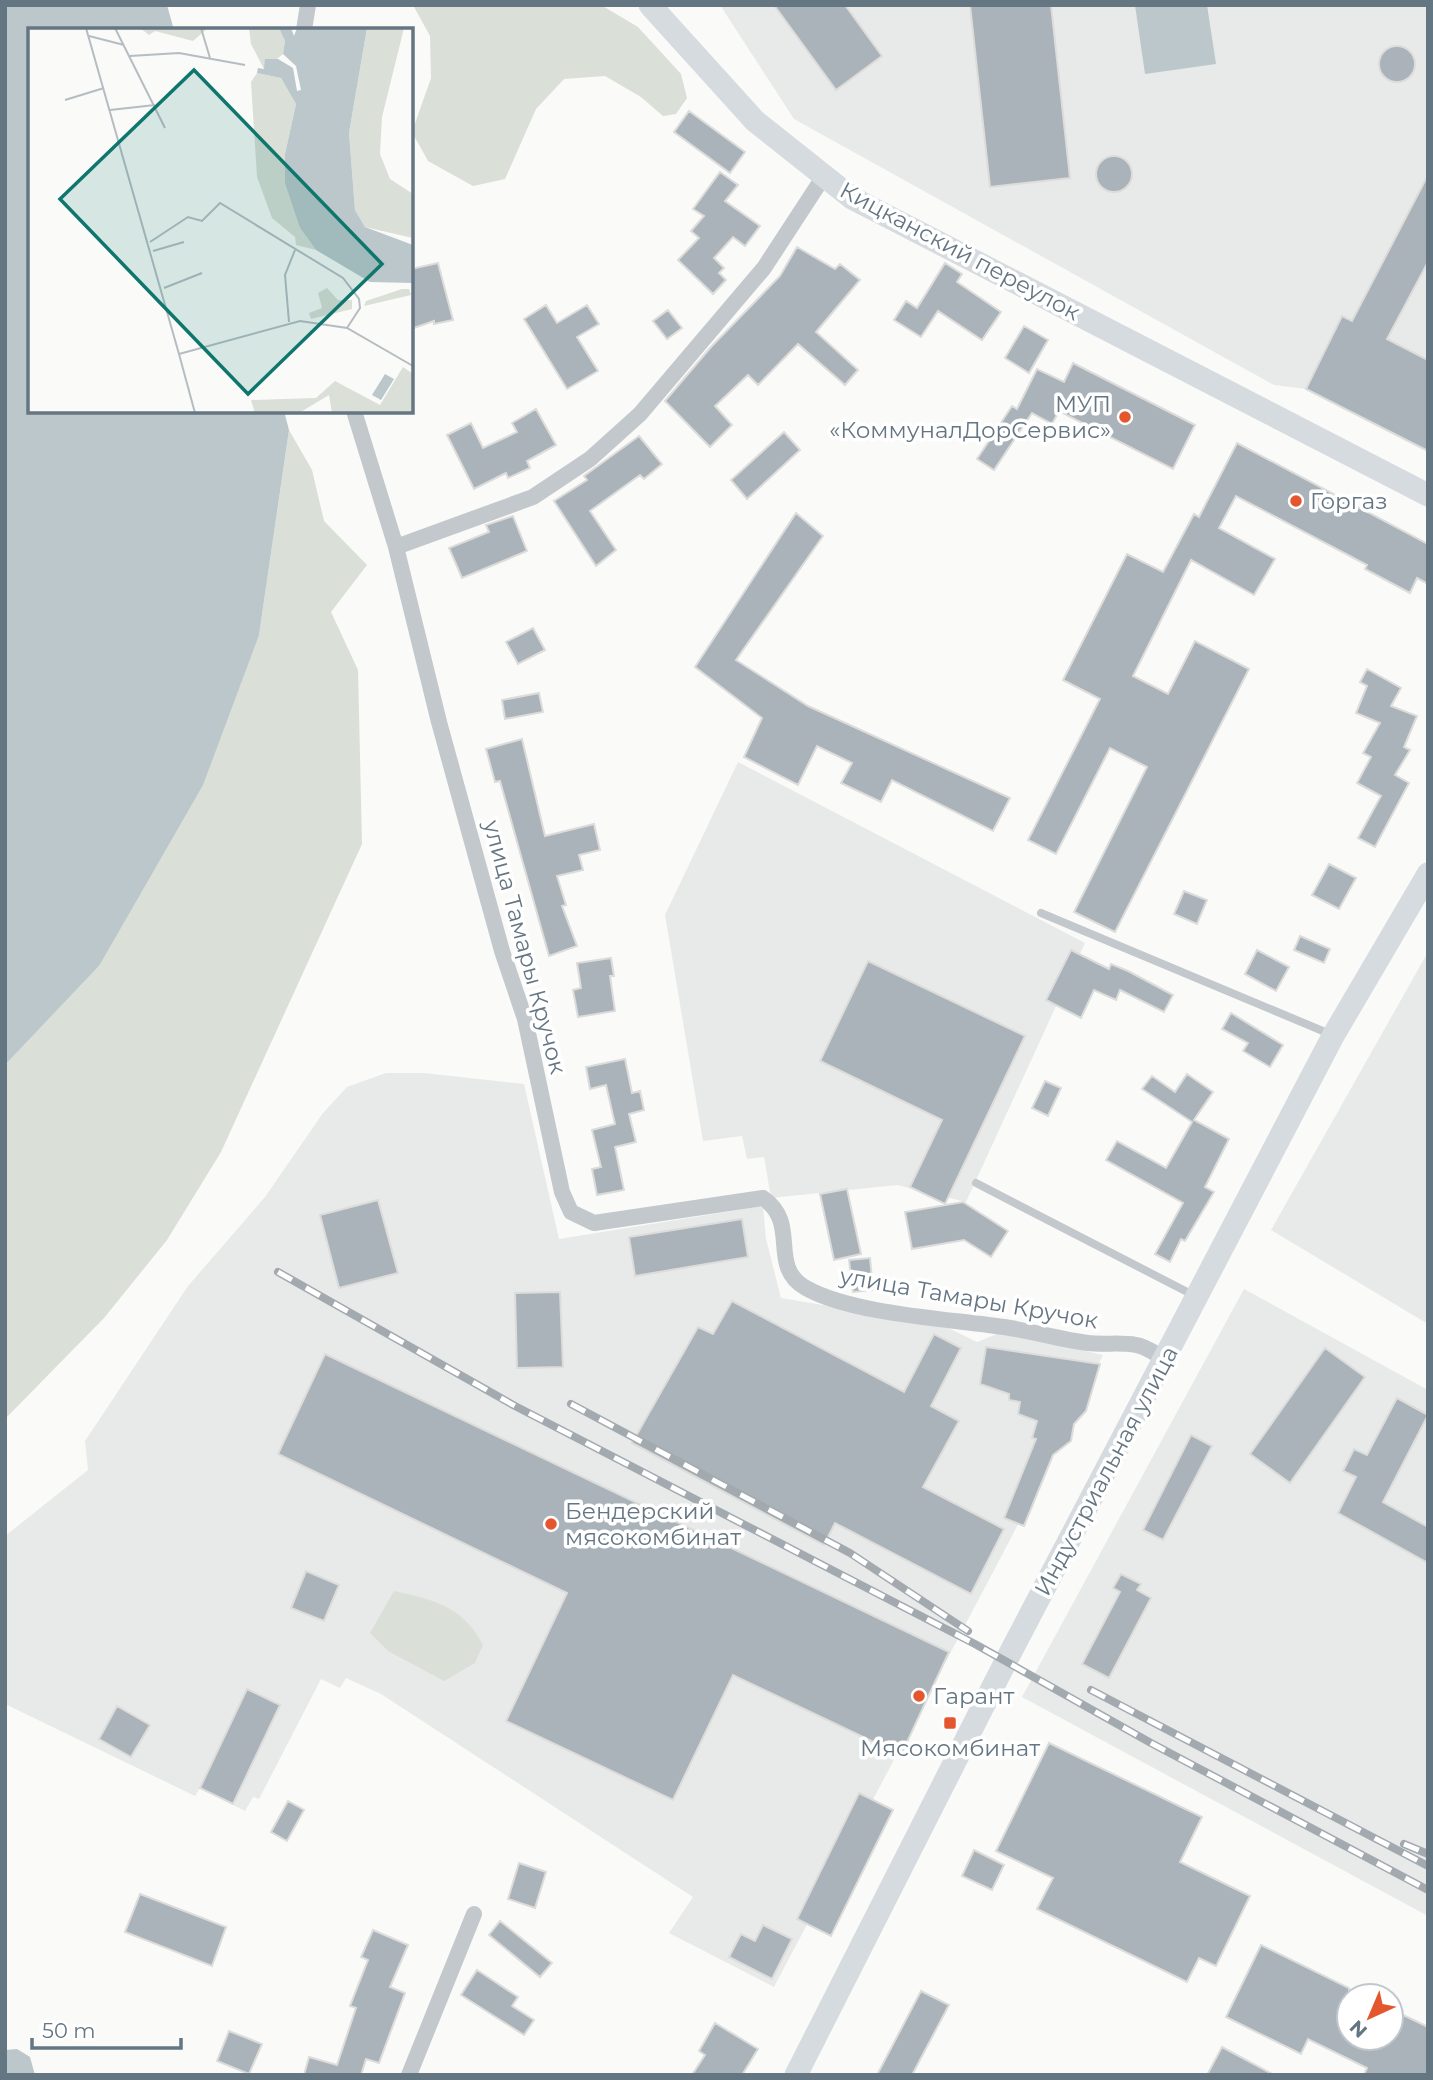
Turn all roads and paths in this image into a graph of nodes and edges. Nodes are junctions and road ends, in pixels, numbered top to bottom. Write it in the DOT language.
graph roads {
  1 [pos="308,5"];
  2 [pos="650,5"];
  3 [pos="304,28"];
  4 [pos="824,176"];
  5 [pos="355,413"];
  6 [pos="1428,495"];
  7 [pos="396,547"];
  8 [pos="1428,874"];
  9 [pos="1041,913"];
  10 [pos="1333,1036"];
  11 [pos="976,1183"];
  12 [pos="1197,1297"];
  13 [pos="1165,1359"];
  14 [pos="474,1914"];
  15 [pos="409,2075"];
  16 [pos="796,2075"];
  1 -- 3 [label="street"];
  2 -- 4 [label="main road"];
  4 -- 6 [label="main road, Кицканский переулок"];
  4 -- 7 [label="street, Кицканский переулок"];
  5 -- 7 [label="street, улица Тамары Кручок"];
  7 -- 13 [label="street, улица Тамары Кручок"];
  8 -- 10 [label="main road, Индустриальная улица"];
  9 -- 10 [label="lane"];
  10 -- 12 [label="main road, Индустриальная улица"];
  11 -- 12 [label="lane"];
  12 -- 13 [label="main road, Индустриальная улица"];
  13 -- 16 [label="main road, Индустриальная улица"];
  14 -- 15 [label="street"];
}
